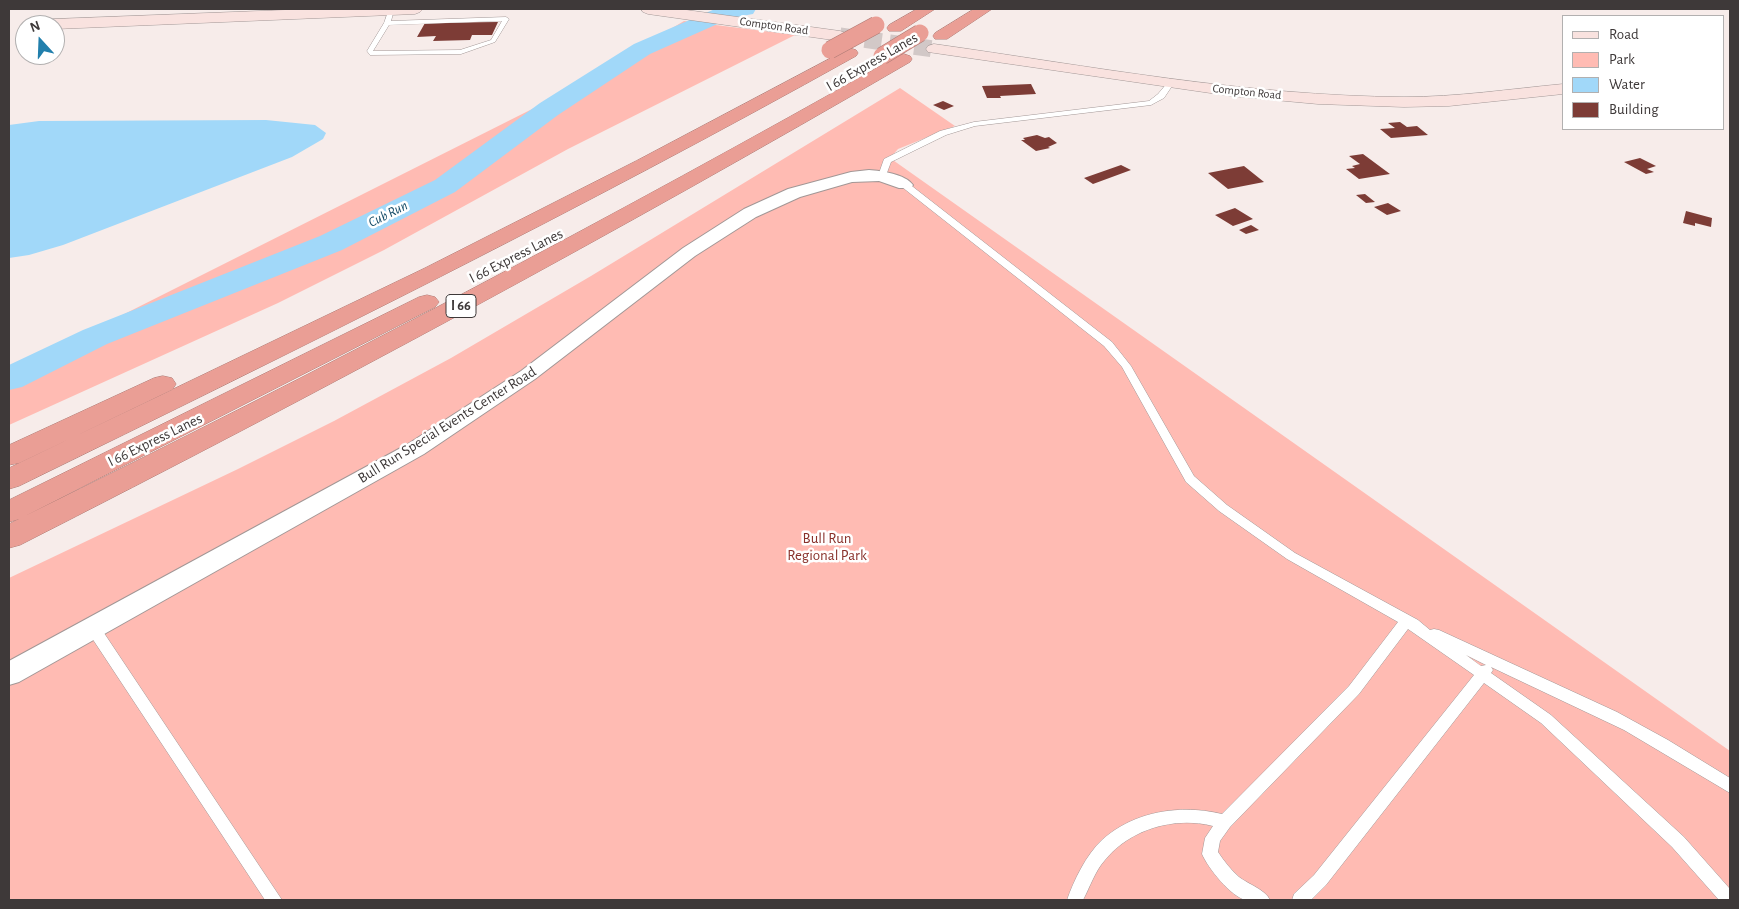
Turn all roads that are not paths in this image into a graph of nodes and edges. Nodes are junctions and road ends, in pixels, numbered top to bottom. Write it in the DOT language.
graph roads {
  1 [pos="415,9"];
  2 [pos="648,9"];
  3 [pos="904,9"];
  4 [pos="927,9"];
  5 [pos="961,9"];
  6 [pos="984,9"];
  7 [pos="389,16"];
  8 [pos="65,24"];
  9 [pos="937,43"];
  10 [pos="840,46"];
  11 [pos="893,57"];
  12 [pos="1170,83"];
  13 [pos="1562,89"];
  14 [pos="882,176"];
  15 [pos="905,185"];
  16 [pos="9,456"];
  17 [pos="9,479"];
  18 [pos="9,512"];
  19 [pos="9,537"];
  20 [pos="1407,621"];
  21 [pos="93,628"];
  22 [pos="1491,662"];
  23 [pos="9,674"];
  24 [pos="1482,676"];
  25 [pos="1730,786"];
  26 [pos="1225,822"];
  27 [pos="274,900"];
  28 [pos="1075,900"];
  29 [pos="1262,900"];
  30 [pos="1300,900"];
  31 [pos="1729,900"];
  1 -- 7 [label="street"];
  2 -- 10 [label="street, Compton Road"];
  3 -- 10 [label="highway, bridge"];
  4 -- 10 [label="highway, I 66 Express Lanes"];
  5 -- 11 [label="highway, I 66 Express Lanes, bridge"];
  6 -- 9 [label="highway, I 66"];
  7 -- 7 [label="lane"];
  7 -- 8 [label="street"];
  9 -- 11 [label="highway, I 66"];
  9 -- 12 [label="street, Compton Road"];
  10 -- 16 [label="highway"];
  10 -- 17 [label="highway, I 66 Express Lanes"];
  11 -- 18 [label="highway, I 66 Express Lanes"];
  11 -- 19 [label="highway, I 66"];
  12 -- 13 [label="street, Compton Road"];
  12 -- 14 [label="lane"];
  14 -- 15 [label="street, Bull Run Special Events Center Road"];
  14 -- 21 [label="street, Bull Run Special Events Center Road"];
  15 -- 20 [label="lane"];
  20 -- 22 [label="lane"];
  20 -- 24 [label="lane"];
  20 -- 26 [label="lane"];
  21 -- 23 [label="street, Bull Run Special Events Center Road"];
  21 -- 27 [label="lane"];
  22 -- 24 [label="lane"];
  22 -- 25 [label="lane"];
  24 -- 30 [label="lane"];
  24 -- 31 [label="lane"];
  26 -- 28 [label="lane"];
  26 -- 29 [label="lane"];
}
